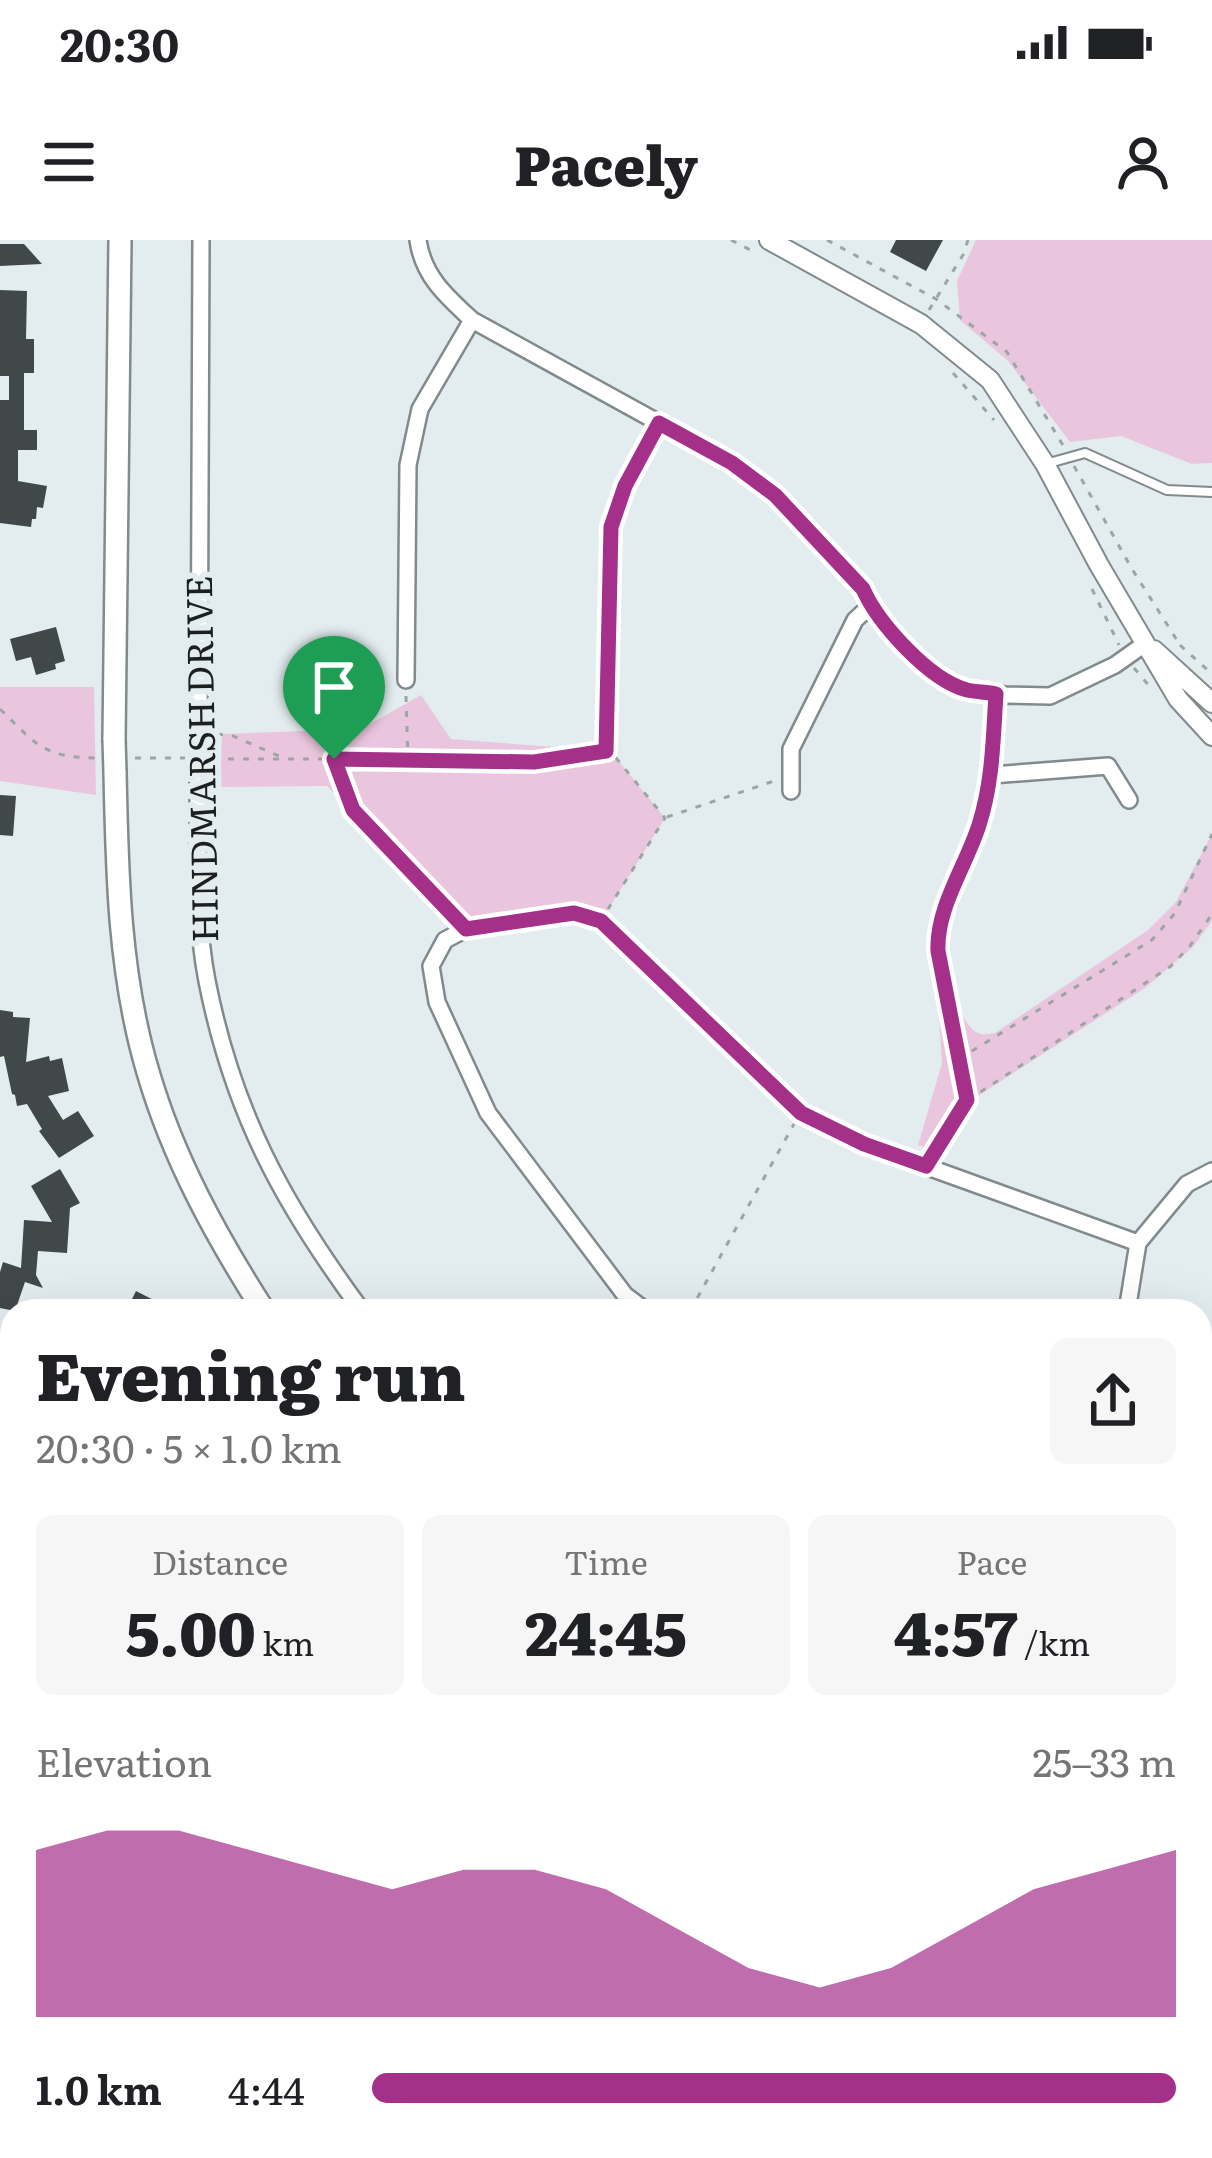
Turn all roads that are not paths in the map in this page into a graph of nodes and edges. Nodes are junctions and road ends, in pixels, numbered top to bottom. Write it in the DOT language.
graph roads {
  1 [pos="120,240"];
  2 [pos="201,240"];
  3 [pos="418,240"];
  4 [pos="770,240"];
  5 [pos="472,320"];
  6 [pos="659,423"];
  7 [pos="1045,464"];
  8 [pos="1212,492"];
  9 [pos="871,606"];
  10 [pos="1146,643"];
  11 [pos="406,680"];
  12 [pos="996,694"];
  13 [pos="1212,703"];
  14 [pos="608,715"];
  15 [pos="1212,736"];
  16 [pos="992,776"];
  17 [pos="791,791"];
  18 [pos="1130,800"];
  19 [pos="938,932"];
  20 [pos="1212,1172"];
  21 [pos="1138,1243"];
  22 [pos="257,1299"];
  23 [pos="353,1299"];
  24 [pos="631,1299"];
  25 [pos="1129,1299"];
  1 -- 22 [label="main road"];
  2 -- 23 [label="street, HINDMARSH DRIVE, bridge"];
  3 -- 5 [label="street"];
  4 -- 7 [label="street"];
  5 -- 6 [label="street"];
  5 -- 11 [label="street"];
  6 -- 9 [label="street"];
  6 -- 14 [label="street"];
  7 -- 8 [label="lane"];
  7 -- 10 [label="street"];
  9 -- 12 [label="street"];
  9 -- 17 [label="street"];
  10 -- 12 [label="street"];
  10 -- 13 [label="street"];
  10 -- 15 [label="street"];
  12 -- 16 [label="street"];
  16 -- 18 [label="street"];
  16 -- 19 [label="street"];
  20 -- 21 [label="street"];
  21 -- 24 [label="street"];
  21 -- 25 [label="street"];
}
